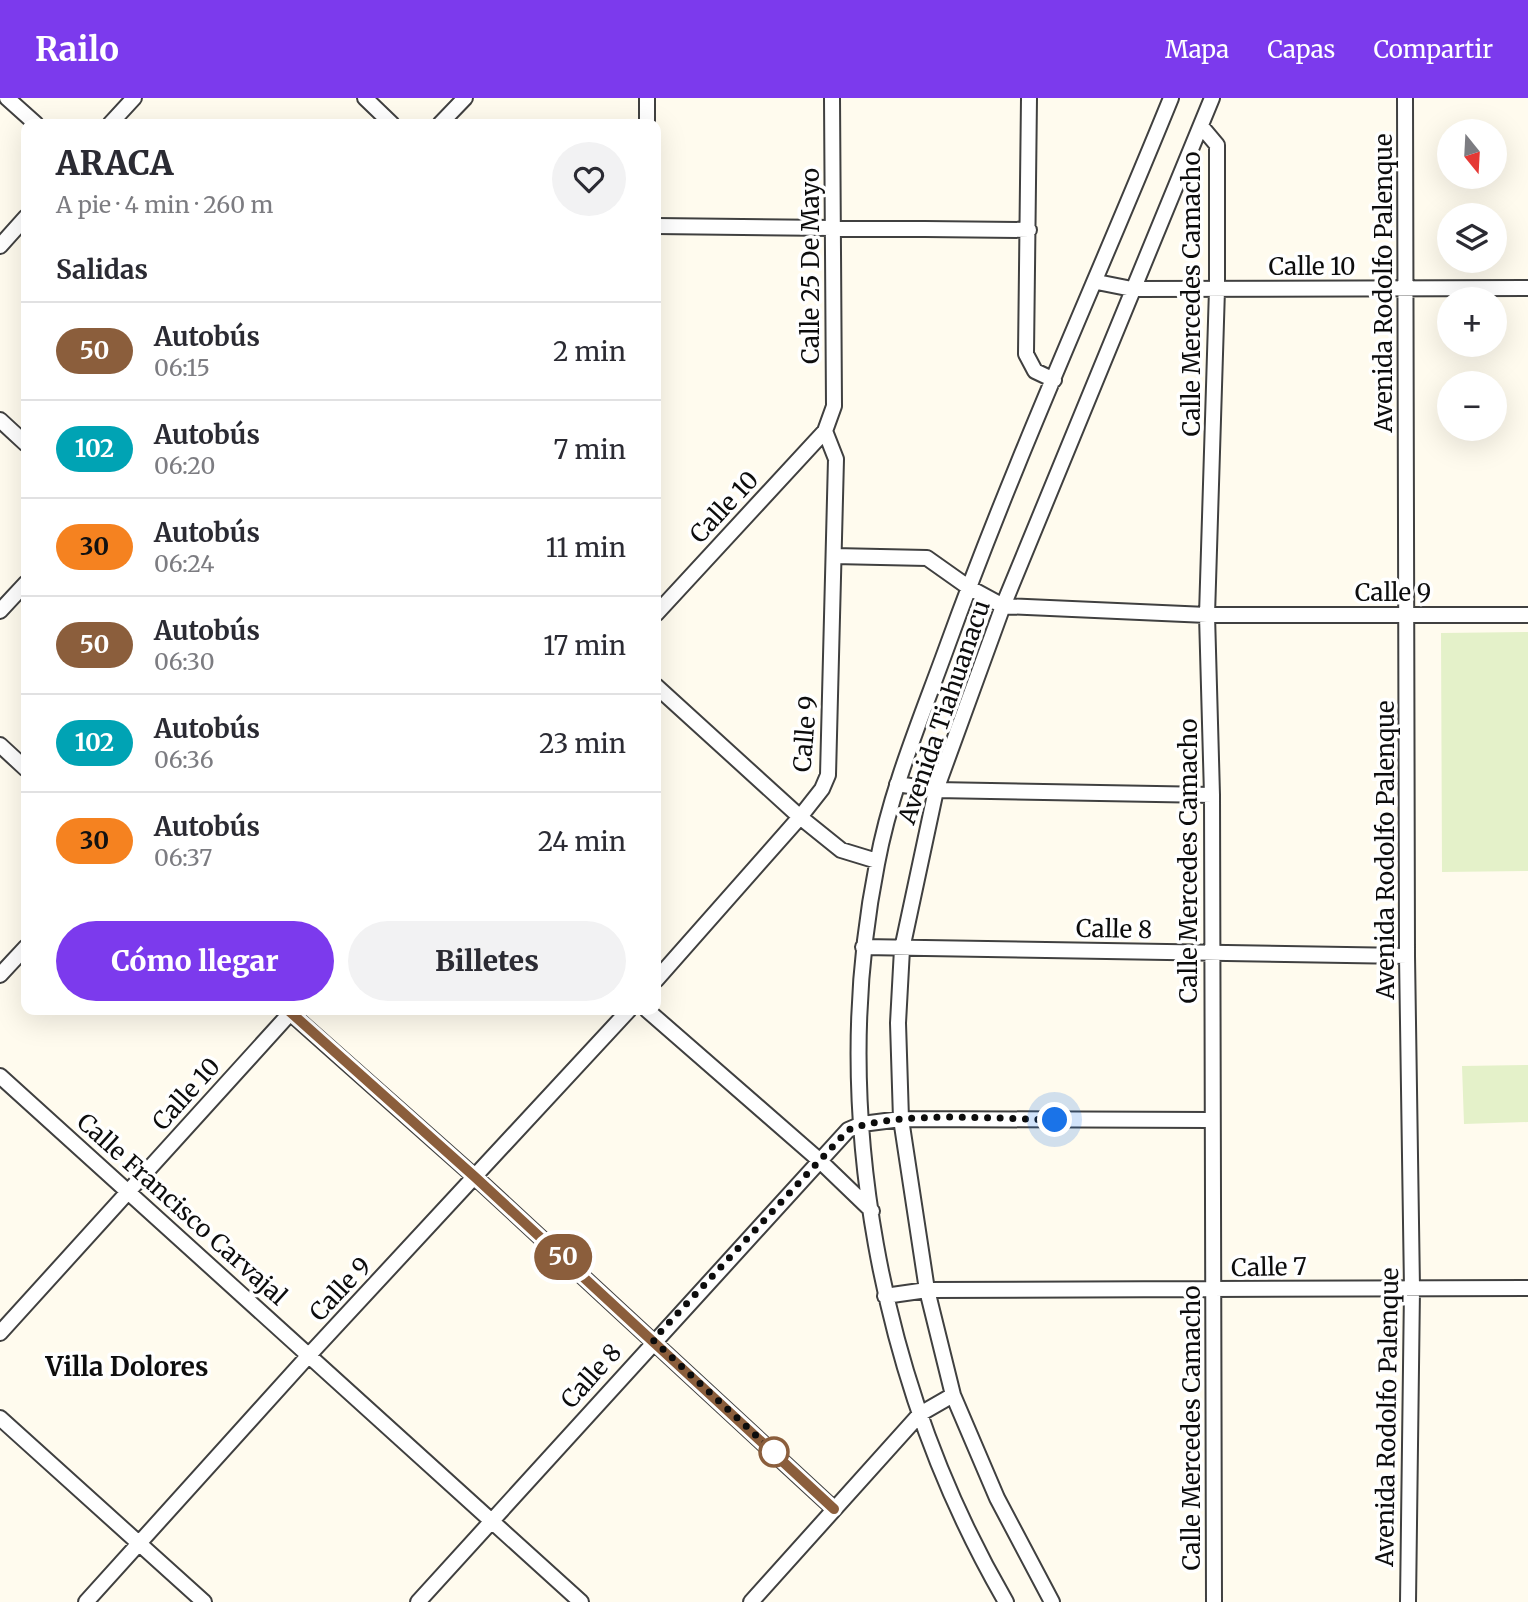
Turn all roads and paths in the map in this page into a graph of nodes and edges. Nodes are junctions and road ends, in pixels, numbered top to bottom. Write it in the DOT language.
graph roads {
  1 [pos="7,98"];
  2 [pos="134,98"];
  3 [pos="365,98"];
  4 [pos="465,98"];
  5 [pos="647,98"];
  6 [pos="832,98"];
  7 [pos="1029,98"];
  8 [pos="1171,98"];
  9 [pos="1212,98"];
  10 [pos="1405,98"];
  11 [pos="30,119"];
  12 [pos="115,119"];
  13 [pos="387,119"];
  14 [pos="445,119"];
  15 [pos="647,119"];
  16 [pos="1201,126"];
  17 [pos="21,223"];
  18 [pos="661,226"];
  19 [pos="832,227"];
  20 [pos="1030,230"];
  21 [pos="0,246"];
  22 [pos="1097,282"];
  23 [pos="1406,288"];
  24 [pos="1528,288"];
  25 [pos="1132,289"];
  26 [pos="1217,289"];
  27 [pos="1054,380"];
  28 [pos="0,420"];
  29 [pos="825,431"];
  30 [pos="21,439"];
  31 [pos="834,556"];
  32 [pos="968,587"];
  33 [pos="21,588"];
  34 [pos="1003,606"];
  35 [pos="661,609"];
  36 [pos="0,611"];
  37 [pos="1208,615"];
  38 [pos="1407,615"];
  39 [pos="1528,615"];
  40 [pos="661,691"];
  41 [pos="0,745"];
  42 [pos="21,764"];
  43 [pos="897,784"];
  44 [pos="936,790"];
  45 [pos="1212,795"];
  46 [pos="800,817"];
  47 [pos="877,861"];
  48 [pos="863,947"];
  49 [pos="902,949"];
  50 [pos="21,952"];
  51 [pos="1212,953"];
  52 [pos="1407,956"];
  53 [pos="661,974"];
  54 [pos="0,975"];
  55 [pos="286,1015"];
  56 [pos="294,1015"];
  57 [pos="624,1015"];
  58 [pos="653,1015"];
  59 [pos="0,1076"];
  60 [pos="901,1119"];
  61 [pos="1210,1120"];
  62 [pos="862,1124"];
  63 [pos="819,1160"];
  64 [pos="475,1177"];
  65 [pos="129,1192"];
  66 [pos="872,1211"];
  67 [pos="1528,1288"];
  68 [pos="1412,1289"];
  69 [pos="927,1290"];
  70 [pos="1213,1291"];
  71 [pos="885,1296"];
  72 [pos="0,1333"];
  73 [pos="653,1340"];
  74 [pos="310,1354"];
  75 [pos="953,1395"];
  76 [pos="920,1414"];
  77 [pos="0,1418"];
  78 [pos="834,1509"];
  79 [pos="492,1522"];
  80 [pos="138,1543"];
  81 [pos="86,1602"];
  82 [pos="204,1602"];
  83 [pos="418,1602"];
  84 [pos="581,1602"];
  85 [pos="751,1602"];
  86 [pos="1006,1602"];
  87 [pos="1052,1602"];
  88 [pos="1214,1602"];
  89 [pos="1408,1602"];
  1 -- 11 [label="street"];
  2 -- 12 [label="street"];
  3 -- 13 [label="street"];
  4 -- 14 [label="street"];
  5 -- 15 [label="street"];
  6 -- 19 [label="street, Calle 25 De Mayo"];
  7 -- 20 [label="street"];
  8 -- 22 [label="street, Avenida Tiahuanacu"];
  9 -- 16 [label="street, Avenida Tiahuanacu"];
  10 -- 23 [label="street, Avenida Rodolfo Palenque"];
  16 -- 25 [label="street, Avenida Tiahuanacu"];
  16 -- 26 [label="street, Calle Mercedes Camacho"];
  17 -- 21 [label="street"];
  18 -- 19 [label="street"];
  19 -- 20 [label="street"];
  19 -- 29 [label="street, Calle 25 De Mayo"];
  20 -- 27 [label="street"];
  22 -- 25 [label="street, Calle 10"];
  22 -- 27 [label="street, Avenida Tiahuanacu"];
  23 -- 24 [label="street, Calle 10"];
  23 -- 26 [label="street, Calle 10"];
  23 -- 38 [label="street, Avenida Rodolfo Palenque"];
  25 -- 26 [label="street, Calle 10"];
  25 -- 34 [label="street, Avenida Tiahuanacu"];
  26 -- 37 [label="street, Calle Mercedes Camacho"];
  27 -- 32 [label="street, Avenida Tiahuanacu"];
  28 -- 30 [label="street"];
  29 -- 31 [label="street, Calle 9"];
  29 -- 35 [label="street, Calle 10"];
  31 -- 32 [label="street, Calle 9"];
  31 -- 46 [label="street, Calle 9"];
  32 -- 34 [label="street, Calle 9"];
  32 -- 43 [label="street, Avenida Tiahuanacu"];
  33 -- 36 [label="street"];
  34 -- 37 [label="street, Calle 9"];
  34 -- 44 [label="street, Avenida Tiahuanacu"];
  37 -- 38 [label="street, Calle 9"];
  37 -- 45 [label="street, Calle Mercedes Camacho"];
  38 -- 39 [label="street, Calle 9"];
  38 -- 52 [label="street, Avenida Rodolfo Palenque"];
  40 -- 46 [label="street"];
  41 -- 42 [label="street"];
  43 -- 44 [label="street"];
  43 -- 47 [label="street, Avenida Tiahuanacu"];
  44 -- 45 [label="street"];
  44 -- 49 [label="street, Avenida Tiahuanacu"];
  45 -- 51 [label="street, Calle Mercedes Camacho"];
  46 -- 47 [label="street"];
  46 -- 53 [label="street, Calle 9"];
  47 -- 48 [label="street, Avenida Tiahuanacu"];
  48 -- 49 [label="street, Calle 8"];
  48 -- 62 [label="street, Avenida Tiahuanacu"];
  49 -- 51 [label="street, Calle 8"];
  49 -- 60 [label="street, Avenida Tiahuanacu"];
  50 -- 54 [label="street"];
  51 -- 52 [label="street, Calle 8"];
  51 -- 61 [label="street, Calle Mercedes Camacho"];
  52 -- 68 [label="street, Avenida Rodolfo Palenque"];
  55 -- 65 [label="street, Calle 10"];
  56 -- 64 [label="street"];
  57 -- 64 [label="street, Calle 9"];
  58 -- 63 [label="street"];
  59 -- 65 [label="street, Calle Francisco Carvajal"];
  60 -- 61 [label="street, Calle 8"];
  60 -- 62 [label="street, Calle 8"];
  60 -- 69 [label="street, Avenida Tiahuanacu"];
  61 -- 70 [label="street, Calle Mercedes Camacho"];
  62 -- 63 [label="street, Calle 8"];
  62 -- 66 [label="street, Avenida Tiahuanacu"];
  63 -- 66 [label="street"];
  63 -- 73 [label="street, Calle 8"];
  64 -- 73 [label="street"];
  64 -- 74 [label="street, Calle 9"];
  65 -- 72 [label="street, Calle 10"];
  65 -- 74 [label="street, Calle Francisco Carvajal"];
  66 -- 71 [label="street, Avenida Tiahuanacu"];
  67 -- 68 [label="street, Calle 7"];
  68 -- 70 [label="street, Calle 7"];
  68 -- 89 [label="street, Avenida Rodolfo Palenque"];
  69 -- 70 [label="street, Calle 7"];
  69 -- 71 [label="street, Calle 7"];
  69 -- 75 [label="street, Avenida Tiahuanacu"];
  70 -- 88 [label="street, Calle Mercedes Camacho"];
  71 -- 76 [label="street, Avenida Tiahuanacu"];
  73 -- 78 [label="street"];
  73 -- 79 [label="street, Calle 8"];
  74 -- 79 [label="street, Calle Francisco Carvajal"];
  74 -- 80 [label="street, Calle 9"];
  75 -- 76 [label="street"];
  75 -- 87 [label="street, Avenida Tiahuanacu"];
  76 -- 78 [label="street"];
  76 -- 86 [label="street, Avenida Tiahuanacu"];
  77 -- 80 [label="street"];
  78 -- 85 [label="street"];
  79 -- 83 [label="street, Calle 8"];
  79 -- 84 [label="street, Calle Francisco Carvajal"];
  80 -- 81 [label="street, Calle 9"];
  80 -- 82 [label="street"];
}
